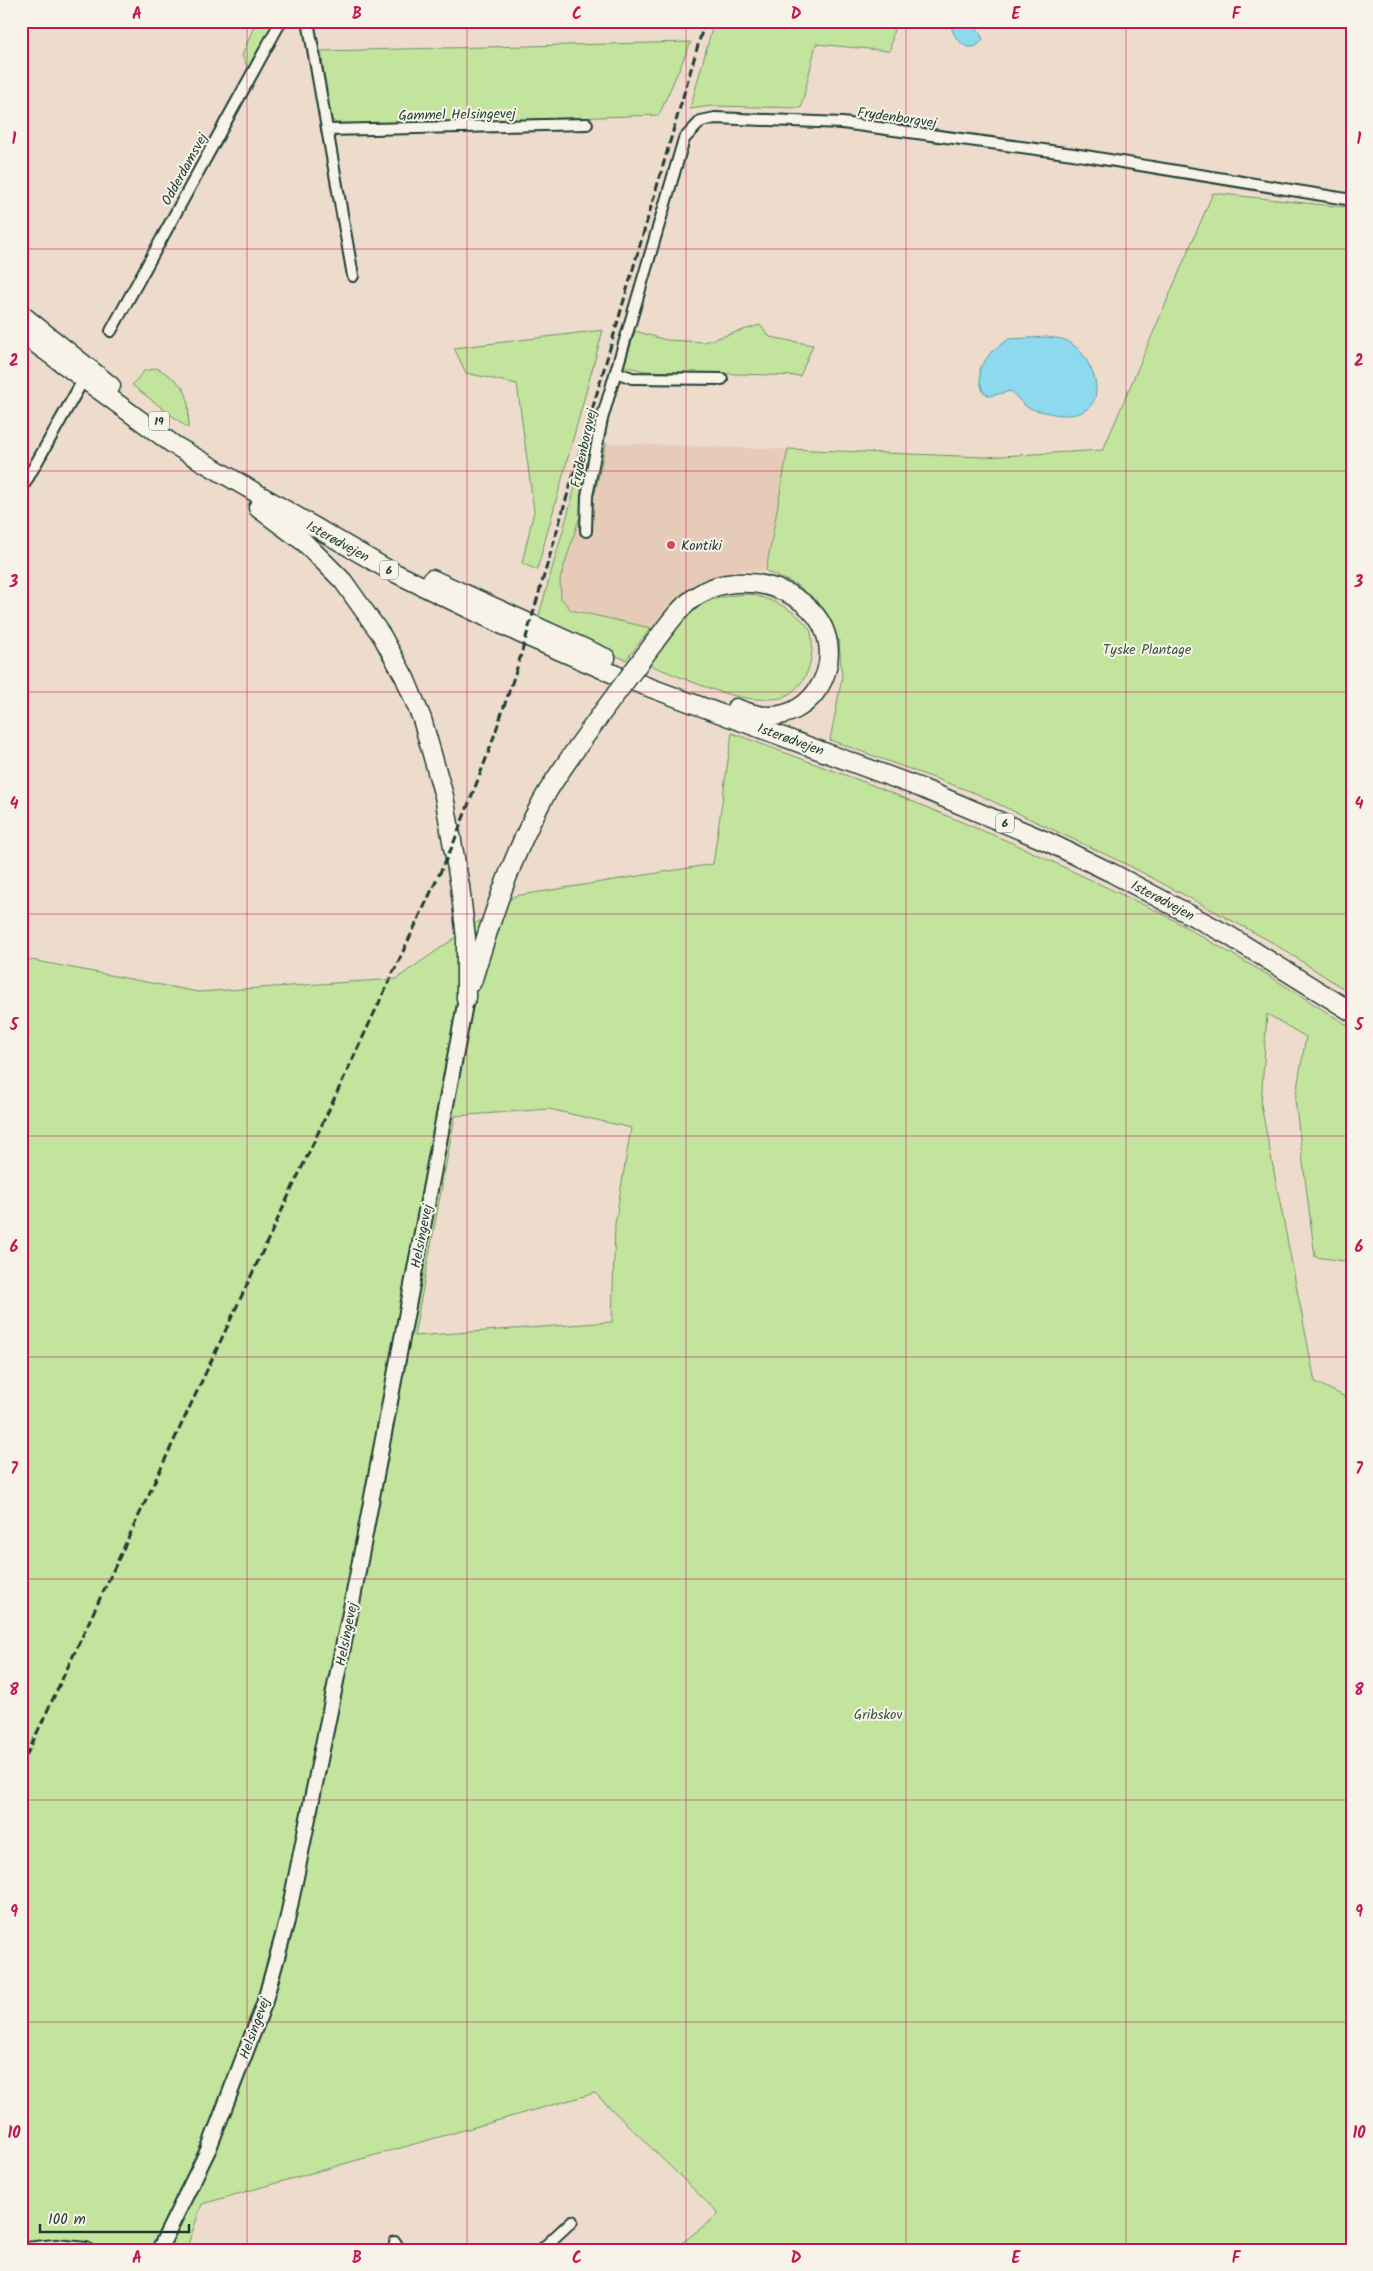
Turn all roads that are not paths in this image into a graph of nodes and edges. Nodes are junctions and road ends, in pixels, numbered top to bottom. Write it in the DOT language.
graph roads {
  1 [pos="281,21"];
  2 [pos="308,21"];
  3 [pos="587,124"];
  4 [pos="327,130"];
  5 [pos="1352,200"];
  6 [pos="353,276"];
  7 [pos="21,314"];
  8 [pos="111,331"];
  9 [pos="21,333"];
  10 [pos="616,372"];
  11 [pos="86,375"];
  12 [pos="722,379"];
  13 [pos="174,445"];
  14 [pos="227,475"];
  15 [pos="21,490"];
  16 [pos="586,531"];
  17 [pos="327,535"];
  18 [pos="466,999"];
  19 [pos="1352,1012"];
  20 [pos="572,2221"];
  21 [pos="26,2250"];
  22 [pos="86,2250"];
  23 [pos="159,2250"];
  24 [pos="540,2250"];
  1 -- 8 [label="street, Odderdamsvej"];
  2 -- 4 [label="street"];
  3 -- 4 [label="street, Gammel Helsingevej"];
  4 -- 6 [label="street"];
  5 -- 10 [label="street, Frydenborgvej"];
  7 -- 11 [label="highway, Isterødvejen / 19"];
  9 -- 11 [label="highway, Isterødvejen / 6"];
  10 -- 12 [label="street"];
  10 -- 16 [label="street, Frydenborgvej"];
  11 -- 13 [label="highway, Isterødvejen / 6"];
  11 -- 14 [label="highway, Isterødvejen / 19"];
  11 -- 15 [label="street"];
  13 -- 14 [label="highway, Isterødvejen / 6"];
  13 -- 18 [label="highway"];
  14 -- 17 [label="highway, Isterødvejen / 6"];
  17 -- 18 [label="highway, bridge"];
  17 -- 19 [label="highway, Isterødvejen / 6"];
  18 -- 23 [label="street, Helsingevej"];
  20 -- 24 [label="street"];
  21 -- 22 [label="street"];
}
